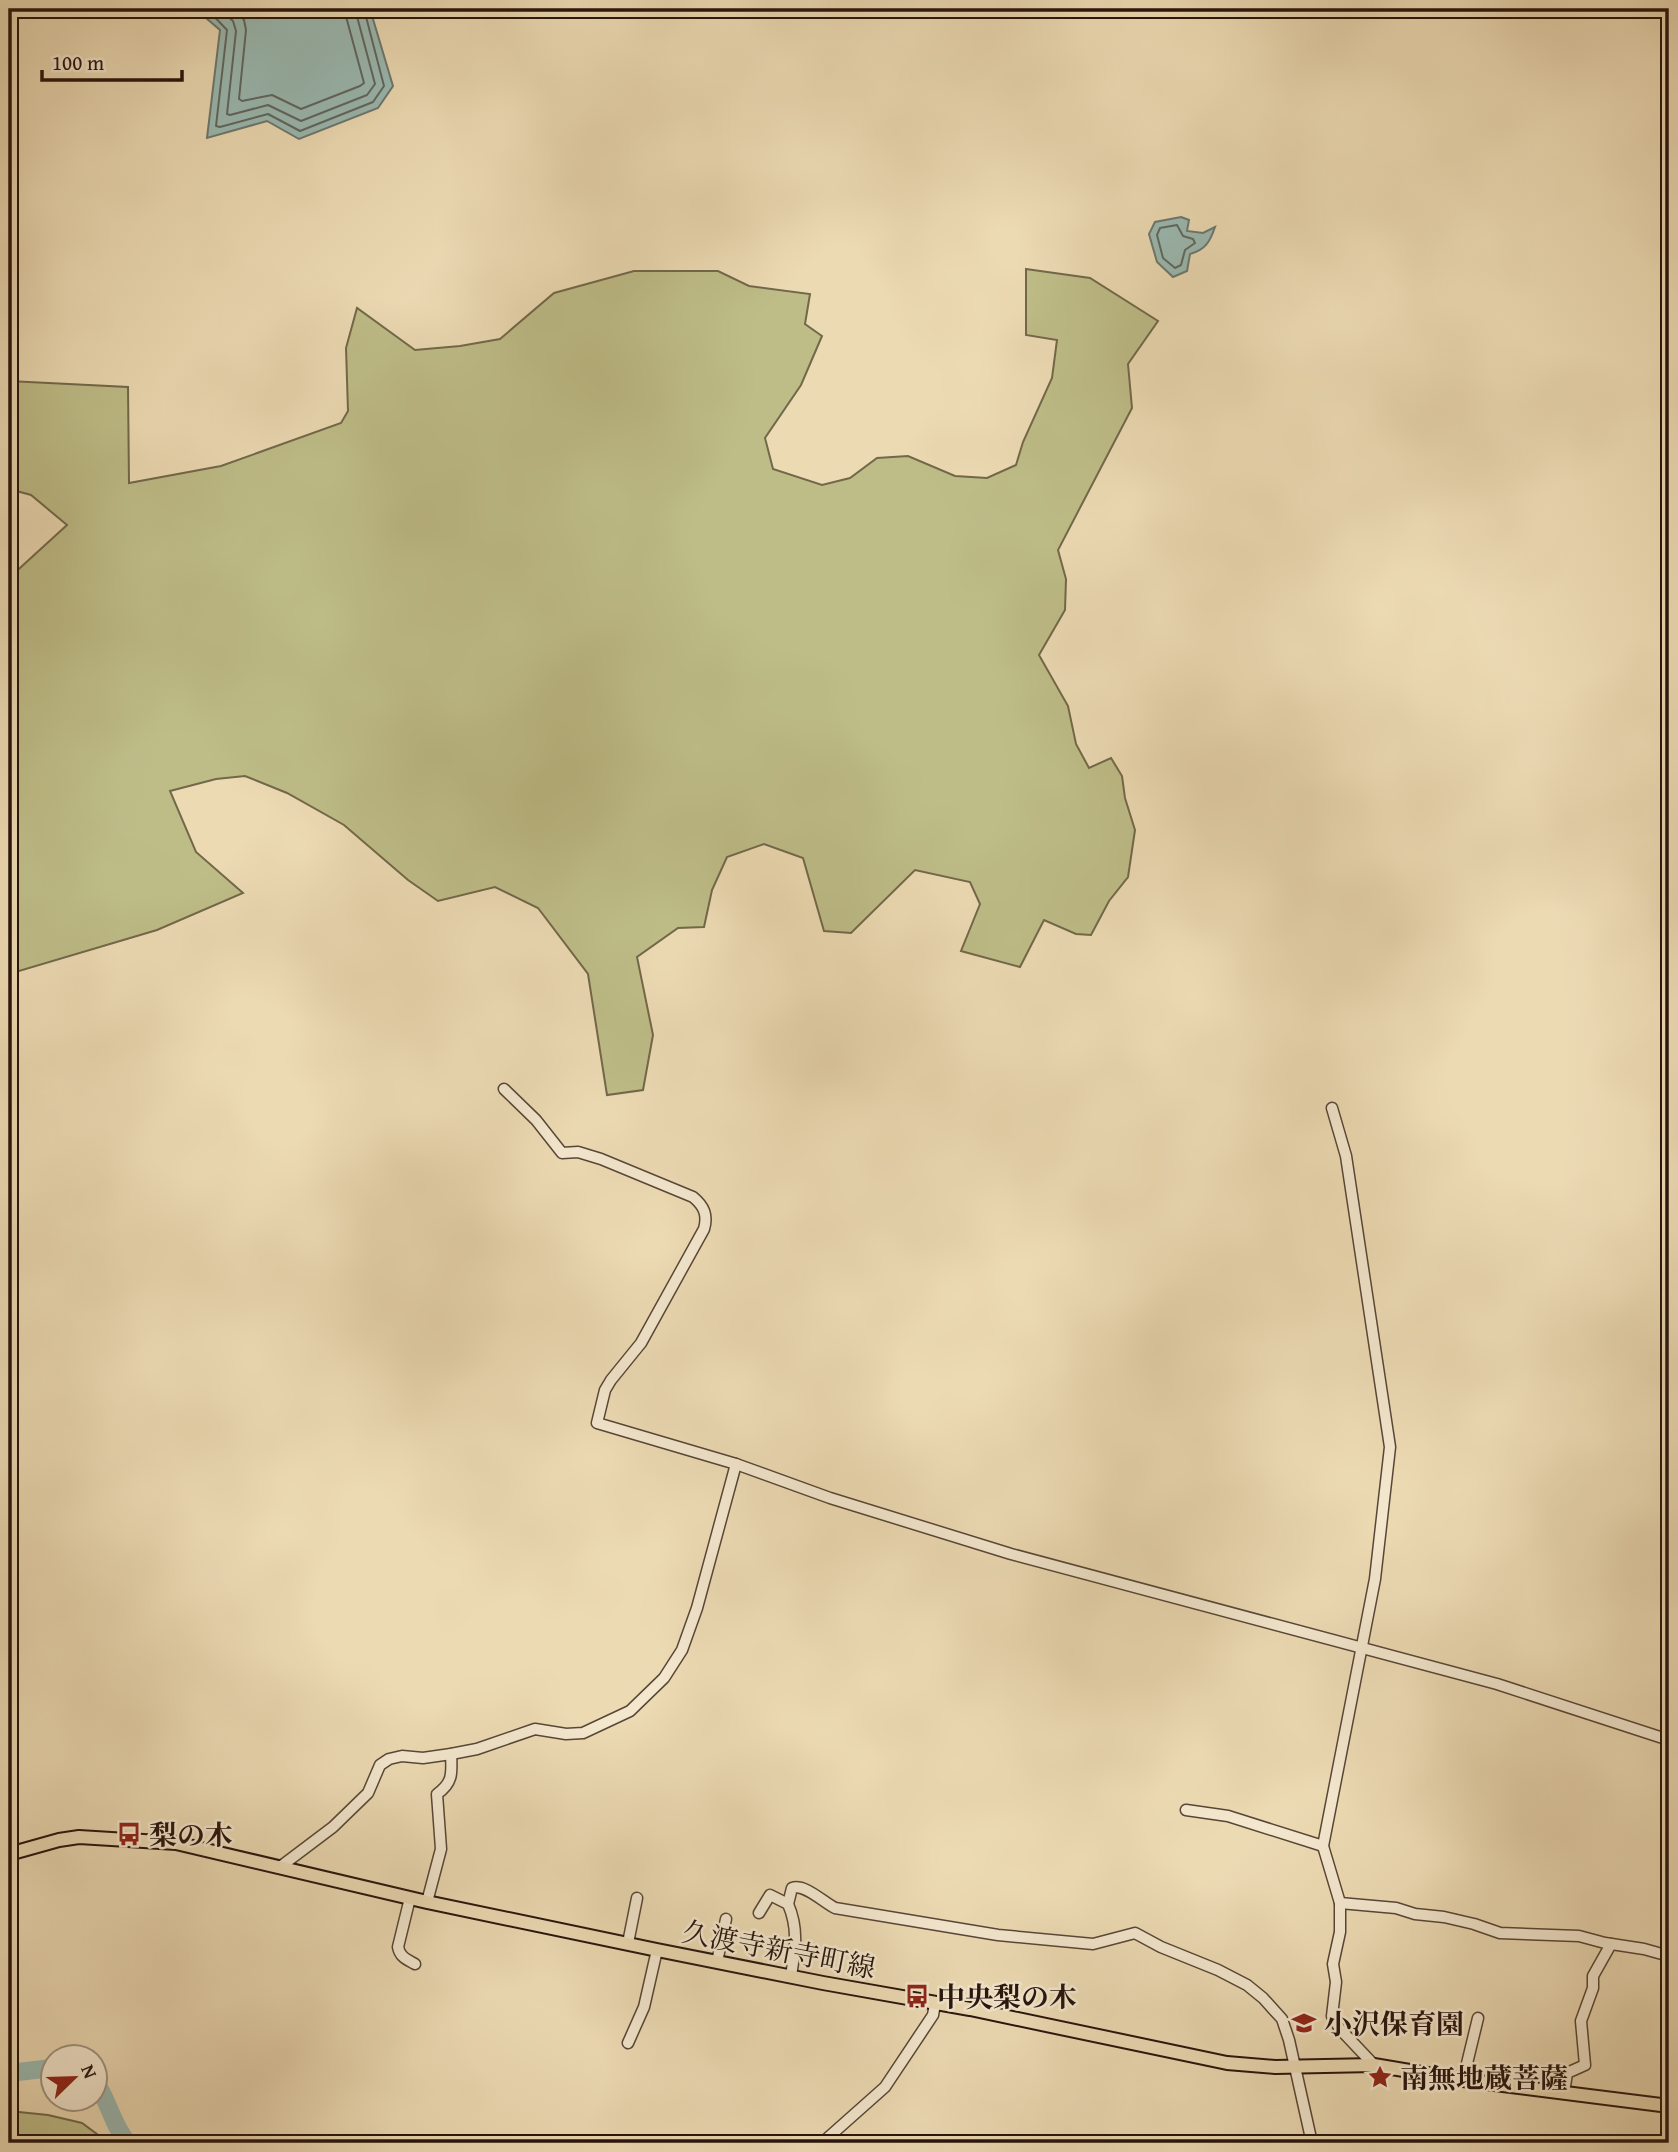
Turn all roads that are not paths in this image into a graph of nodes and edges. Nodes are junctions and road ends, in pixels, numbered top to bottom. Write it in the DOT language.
graph roads {
  1 [pos="504,1089"];
  2 [pos="1332,1108"];
  3 [pos="736,1464"];
  4 [pos="1362,1648"];
  5 [pos="1669,1740"];
  6 [pos="451,1755"];
  7 [pos="1186,1810"];
  8 [pos="1322,1846"];
  9 [pos="9,1854"];
  10 [pos="280,1867"];
  11 [pos="410,1898"];
  12 [pos="638,1898"];
  13 [pos="427,1902"];
  14 [pos="1340,1903"];
  15 [pos="788,1904"];
  16 [pos="759,1913"];
  17 [pos="726,1919"];
  18 [pos="628,1943"];
  19 [pos="1611,1944"];
  20 [pos="657,1950"];
  21 [pos="1669,1956"];
  22 [pos="717,1962"];
  23 [pos="415,1964"];
  24 [pos="791,1976"];
  25 [pos="935,2004"];
  26 [pos="1478,2018"];
  27 [pos="628,2042"];
  28 [pos="1374,2065"];
  29 [pos="1294,2067"];
  30 [pos="1463,2080"];
  31 [pos="1564,2094"];
  32 [pos="1669,2106"];
  33 [pos="822,2143"];
  34 [pos="1312,2143"];
  1 -- 3 [label="street"];
  2 -- 4 [label="street"];
  3 -- 4 [label="street"];
  3 -- 6 [label="street"];
  4 -- 5 [label="street"];
  4 -- 8 [label="street"];
  6 -- 10 [label="street"];
  6 -- 13 [label="street"];
  7 -- 8 [label="street"];
  8 -- 14 [label="street"];
  9 -- 10 [label="main road, 久渡寺新寺町線"];
  10 -- 11 [label="main road, 久渡寺新寺町線"];
  11 -- 13 [label="main road, 久渡寺新寺町線"];
  11 -- 23 [label="street"];
  12 -- 18 [label="street"];
  13 -- 18 [label="main road, 久渡寺新寺町線"];
  14 -- 19 [label="street"];
  14 -- 28 [label="street"];
  15 -- 16 [label="street"];
  15 -- 24 [label="street"];
  15 -- 29 [label="street"];
  17 -- 22 [label="street"];
  18 -- 20 [label="main road, 久渡寺新寺町線"];
  19 -- 21 [label="street"];
  19 -- 31 [label="street"];
  20 -- 22 [label="main road, 久渡寺新寺町線"];
  20 -- 27 [label="street"];
  22 -- 24 [label="main road, 久渡寺新寺町線"];
  24 -- 25 [label="main road, 久渡寺新寺町線"];
  25 -- 29 [label="main road, 久渡寺新寺町線"];
  25 -- 33 [label="street"];
  26 -- 30 [label="street"];
  28 -- 29 [label="main road, 久渡寺新寺町線"];
  28 -- 30 [label="main road, 久渡寺新寺町線"];
  29 -- 34 [label="street"];
  30 -- 31 [label="main road, 久渡寺新寺町線"];
  31 -- 32 [label="main road, 久渡寺新寺町線"];
}
